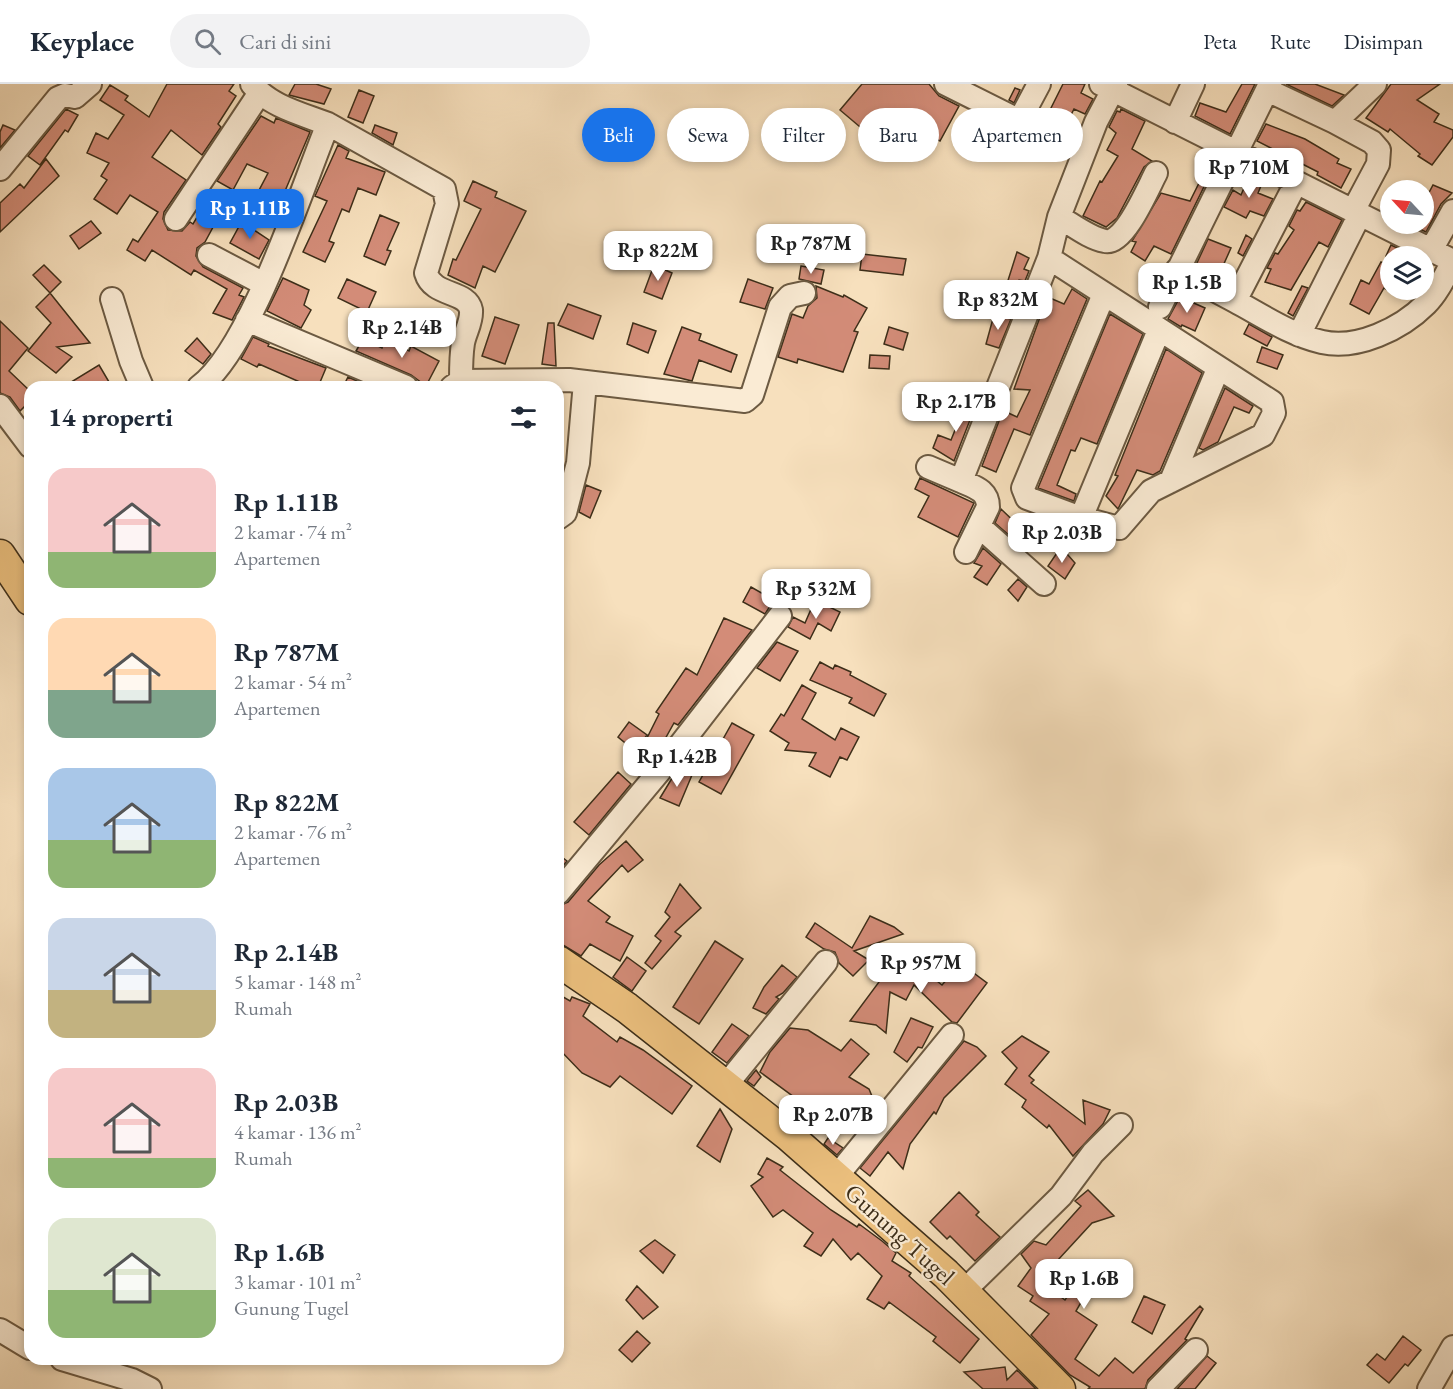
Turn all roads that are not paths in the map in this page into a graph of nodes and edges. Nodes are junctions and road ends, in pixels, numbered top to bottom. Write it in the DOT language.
graph roads {
  1 [pos="90,84"];
  2 [pos="946,84"];
  3 [pos="1039,84"];
  4 [pos="1193,84"];
  5 [pos="1375,84"];
  6 [pos="1109,86"];
  7 [pos="1269,87"];
  8 [pos="256,89"];
  9 [pos="1175,122"];
  10 [pos="1335,122"];
  11 [pos="328,124"];
  12 [pos="1235,153"];
  13 [pos="0,169"];
  14 [pos="1156,173"];
  15 [pos="1296,183"];
  16 [pos="1453,211"];
  17 [pos="1357,213"];
  18 [pos="1059,217"];
  19 [pos="176,219"];
  20 [pos="1423,246"];
  21 [pos="1433,246"];
  22 [pos="1434,252"];
  23 [pos="209,255"];
  24 [pos="1049,258"];
  25 [pos="1453,261"];
  26 [pos="1177,270"];
  27 [pos="264,284"];
  28 [pos="804,293"];
  29 [pos="1104,294"];
  30 [pos="112,299"];
  31 [pos="1235,301"];
  32 [pos="1160,307"];
  33 [pos="247,320"];
  34 [pos="1159,330"];
  35 [pos="1299,335"];
  36 [pos="1218,369"];
  37 [pos="139,381"];
  38 [pos="208,381"];
  39 [pos="392,381"];
  40 [pos="457,381"];
  41 [pos="564,382"];
  42 [pos="585,382"];
  43 [pos="0,406"];
  44 [pos="24,438"];
  45 [pos="928,467"];
  46 [pos="961,481"];
  47 [pos="1171,481"];
  48 [pos="564,514"];
  49 [pos="1081,518"];
  50 [pos="980,527"];
  51 [pos="966,552"];
  52 [pos="0,555"];
  53 [pos="1044,584"];
  54 [pos="24,591"];
  55 [pos="780,616"];
  56 [pos="564,886"];
  57 [pos="826,962"];
  58 [pos="564,965"];
  59 [pos="952,1035"];
  60 [pos="726,1085"];
  61 [pos="1121,1125"];
  62 [pos="836,1177"];
  63 [pos="964,1291"];
  64 [pos="0,1330"];
  65 [pos="24,1344"];
  66 [pos="1453,1347"];
  67 [pos="1196,1350"];
  68 [pos="82,1365"];
  69 [pos="150,1389"];
  70 [pos="1060,1389"];
  71 [pos="1158,1389"];
  72 [pos="1429,1389"];
  1 -- 13 [label="street"];
  2 -- 3 [label="street"];
  4 -- 9 [label="street"];
  5 -- 10 [label="street"];
  6 -- 9 [label="street"];
  6 -- 18 [label="street"];
  7 -- 10 [label="street"];
  7 -- 12 [label="street"];
  8 -- 11 [label="street"];
  8 -- 19 [label="street"];
  9 -- 12 [label="street"];
  10 -- 17 [label="street"];
  11 -- 27 [label="street"];
  11 -- 40 [label="street"];
  12 -- 15 [label="street"];
  12 -- 26 [label="street"];
  14 -- 18 [label="street"];
  15 -- 17 [label="street"];
  15 -- 31 [label="street"];
  16 -- 21 [label="street"];
  17 -- 20 [label="street"];
  17 -- 35 [label="street"];
  18 -- 24 [label="street"];
  22 -- 25 [label="street"];
  23 -- 27 [label="street"];
  24 -- 29 [label="street"];
  24 -- 46 [label="street"];
  25 -- 35 [label="street"];
  26 -- 31 [label="street"];
  26 -- 32 [label="street"];
  27 -- 33 [label="street"];
  28 -- 42 [label="street"];
  29 -- 34 [label="street"];
  29 -- 49 [label="street"];
  30 -- 37 [label="street"];
  31 -- 35 [label="street"];
  33 -- 38 [label="street"];
  33 -- 39 [label="street"];
  34 -- 36 [label="street"];
  34 -- 49 [label="street"];
  36 -- 47 [label="street"];
  36 -- 47 [label="street"];
  41 -- 42 [label="street"];
  42 -- 48 [label="street"];
  43 -- 44 [label="street"];
  45 -- 46 [label="street"];
  46 -- 50 [label="street"];
  47 -- 49 [label="street"];
  50 -- 51 [label="street"];
  50 -- 53 [label="street"];
  52 -- 54 [label="main road"];
  55 -- 56 [label="street"];
  57 -- 60 [label="street"];
  58 -- 60 [label="main road, Gunung Tugel"];
  59 -- 62 [label="street"];
  60 -- 62 [label="main road, Gunung Tugel"];
  61 -- 63 [label="street"];
  62 -- 63 [label="main road, Gunung Tugel"];
  63 -- 70 [label="main road, Gunung Tugel"];
  64 -- 65 [label="street"];
  66 -- 72 [label="street"];
  67 -- 71 [label="street"];
  68 -- 69 [label="street"];
}
